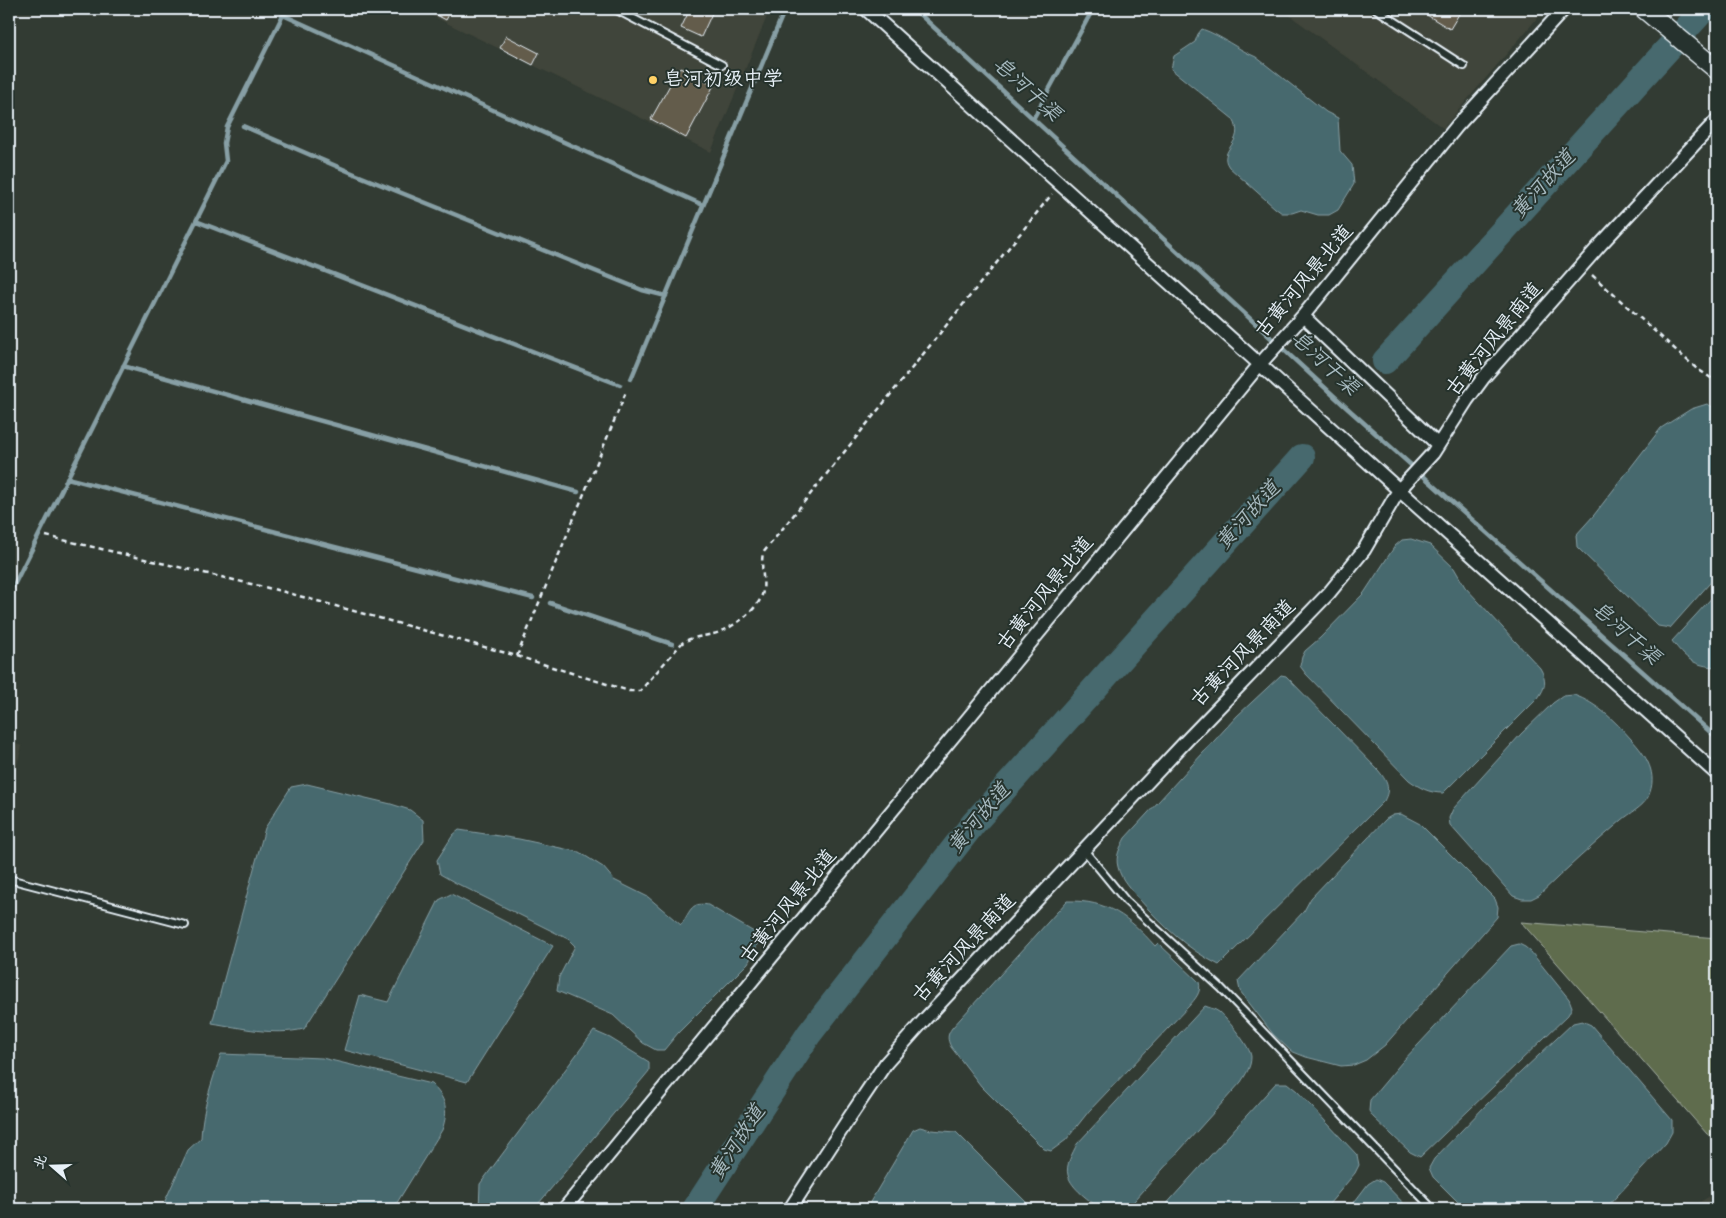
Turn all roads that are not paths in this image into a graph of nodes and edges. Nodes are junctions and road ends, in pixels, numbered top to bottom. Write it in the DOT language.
graph roads {
  1 [pos="615,9"];
  2 [pos="866,9"];
  3 [pos="1376,9"];
  4 [pos="1564,9"];
  5 [pos="1644,9"];
  6 [pos="722,65"];
  7 [pos="1464,66"];
  8 [pos="1717,70"];
  9 [pos="1717,120"];
  10 [pos="1299,320"];
  11 [pos="1263,361"];
  12 [pos="1438,445"];
  13 [pos="1399,490"];
  14 [pos="1717,774"];
  15 [pos="1084,850"];
  16 [pos="9,879"];
  17 [pos="185,925"];
  18 [pos="564,1209"];
  19 [pos="790,1209"];
  20 [pos="1434,1209"];
  1 -- 6 [label="lane"];
  2 -- 11 [label="street"];
  3 -- 7 [label="lane"];
  4 -- 10 [label="street, 古黄河风景北道"];
  5 -- 8 [label="main road"];
  9 -- 12 [label="street, 古黄河风景南道"];
  10 -- 11 [label="street, 古黄河风景北道"];
  10 -- 12 [label="street"];
  11 -- 13 [label="street"];
  11 -- 18 [label="street, 古黄河风景北道"];
  12 -- 13 [label="street, 古黄河风景南道"];
  13 -- 14 [label="street"];
  13 -- 15 [label="street, 古黄河风景南道"];
  15 -- 19 [label="street, 古黄河风景南道"];
  15 -- 20 [label="lane"];
  16 -- 17 [label="lane"];
}
